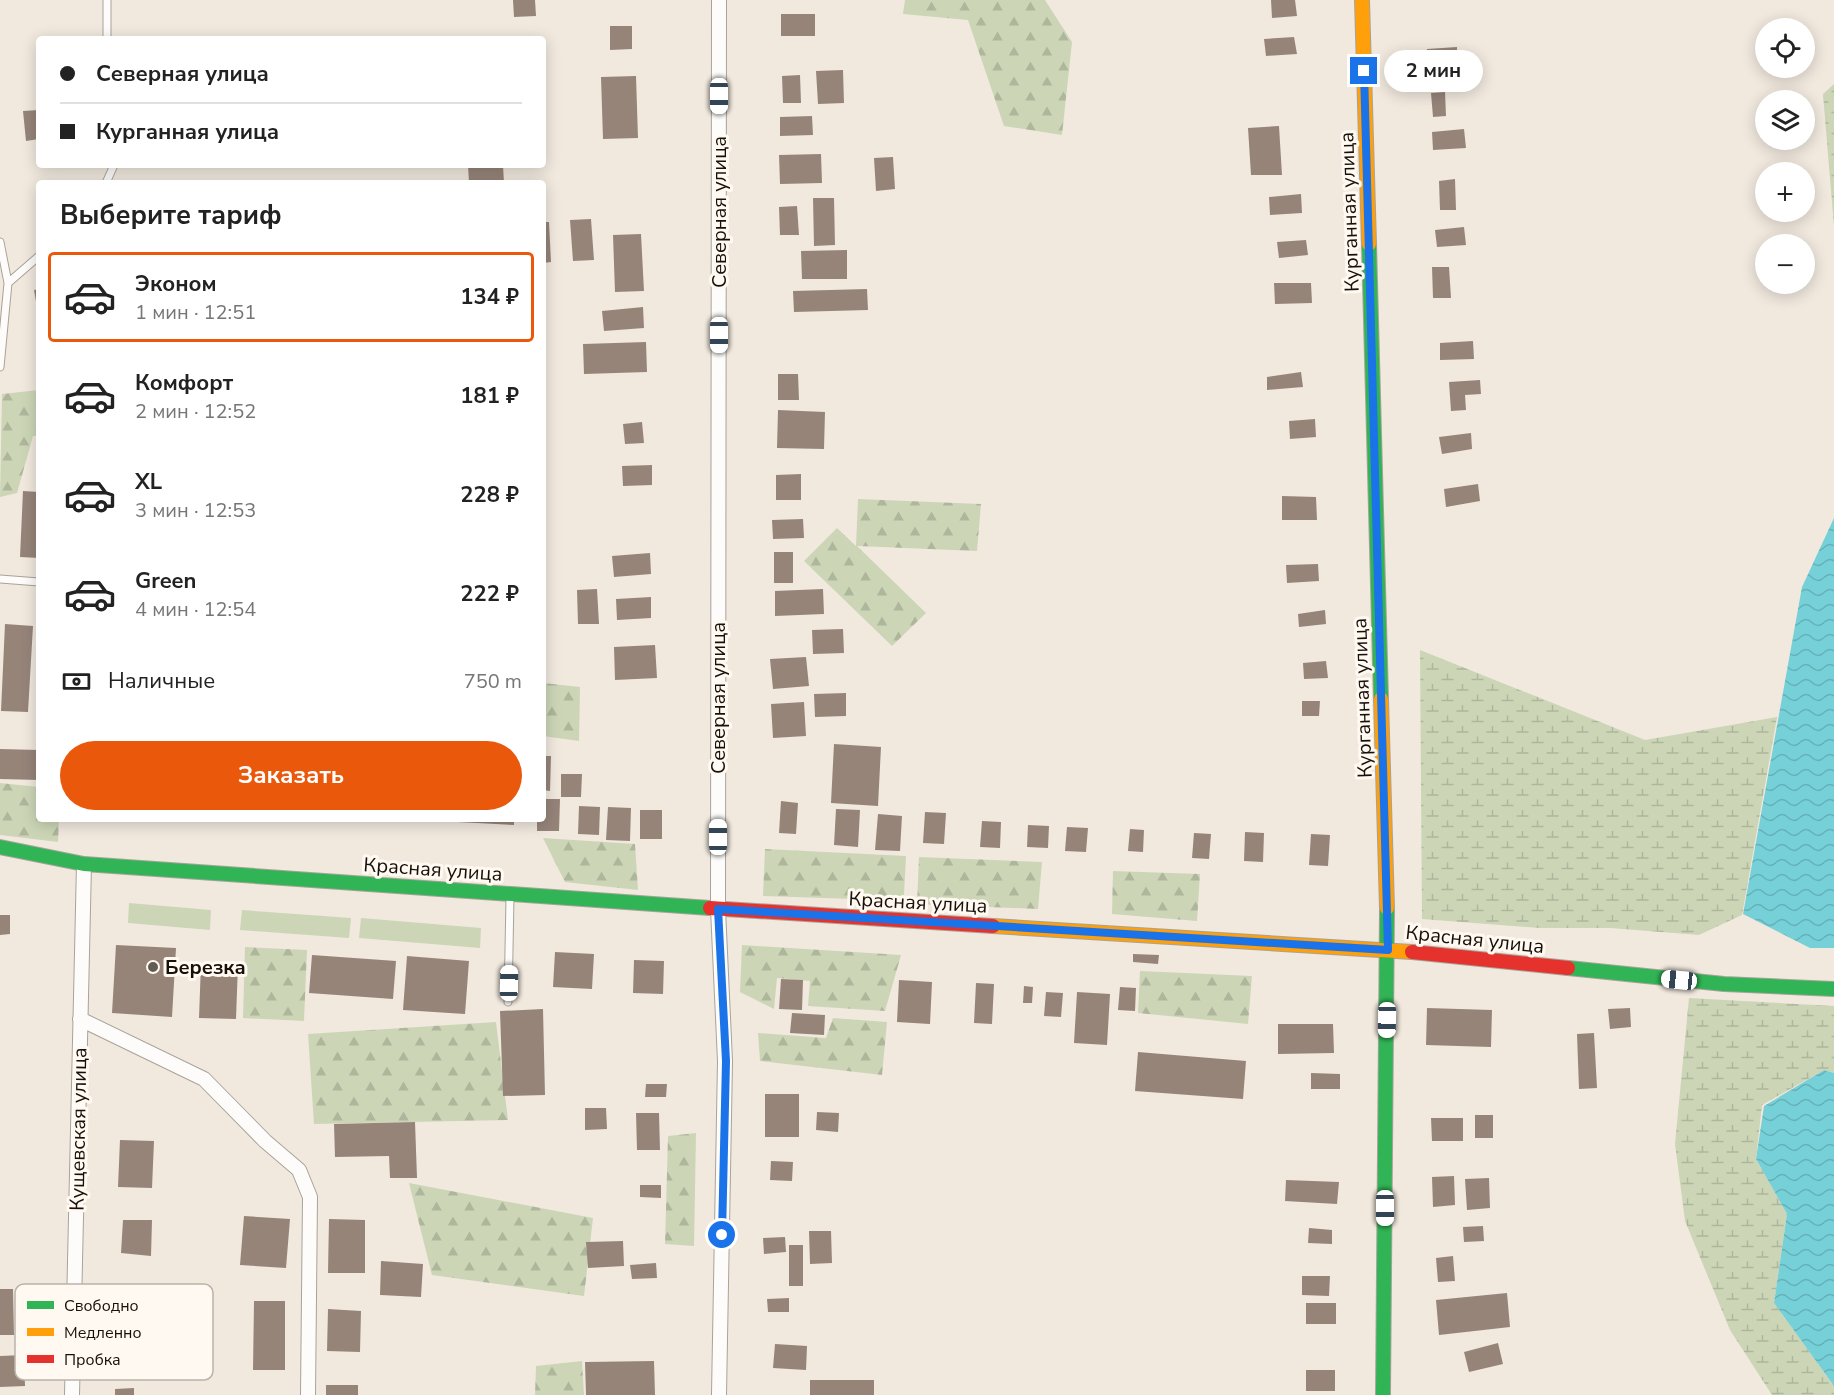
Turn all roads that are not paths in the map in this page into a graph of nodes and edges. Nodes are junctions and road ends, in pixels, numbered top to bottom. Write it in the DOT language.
graph roads {
  1 [pos="107,0"];
  2 [pos="719,0"];
  3 [pos="1362,0"];
  4 [pos="106,36"];
  5 [pos="0,242"];
  6 [pos="36,259"];
  7 [pos="8,283"];
  8 [pos="0,367"];
  9 [pos="0,579"];
  10 [pos="36,582"];
  11 [pos="0,847"];
  12 [pos="84,864"];
  13 [pos="510,894"];
  14 [pos="718,909"];
  15 [pos="1388,950"];
  16 [pos="1834,989"];
  17 [pos="508,1002"];
  18 [pos="80,1019"];
  19 [pos="74,1284"];
  20 [pos="72,1380"];
  21 [pos="72,1395"];
  22 [pos="308,1395"];
  23 [pos="719,1395"];
  24 [pos="1383,1395"];
  1 -- 4 [label="lane"];
  2 -- 14 [label="street, Северная улица"];
  3 -- 15 [label="street, Курганная улица"];
  5 -- 7 [label="lane"];
  6 -- 7 [label="lane"];
  7 -- 8 [label="lane"];
  9 -- 10 [label="lane"];
  11 -- 12 [label="street, Красная улица"];
  12 -- 13 [label="street, Красная улица"];
  12 -- 18 [label="street, Кущевская улица"];
  13 -- 14 [label="street, Красная улица"];
  13 -- 17 [label="lane"];
  14 -- 15 [label="street, Красная улица"];
  14 -- 23 [label="street, Северная улица"];
  15 -- 16 [label="street, Красная улица"];
  15 -- 24 [label="street, Курганная улица"];
  18 -- 19 [label="street, Кущевская улица"];
  18 -- 22 [label="street"];
  20 -- 21 [label="street, Кущевская улица"];
}
